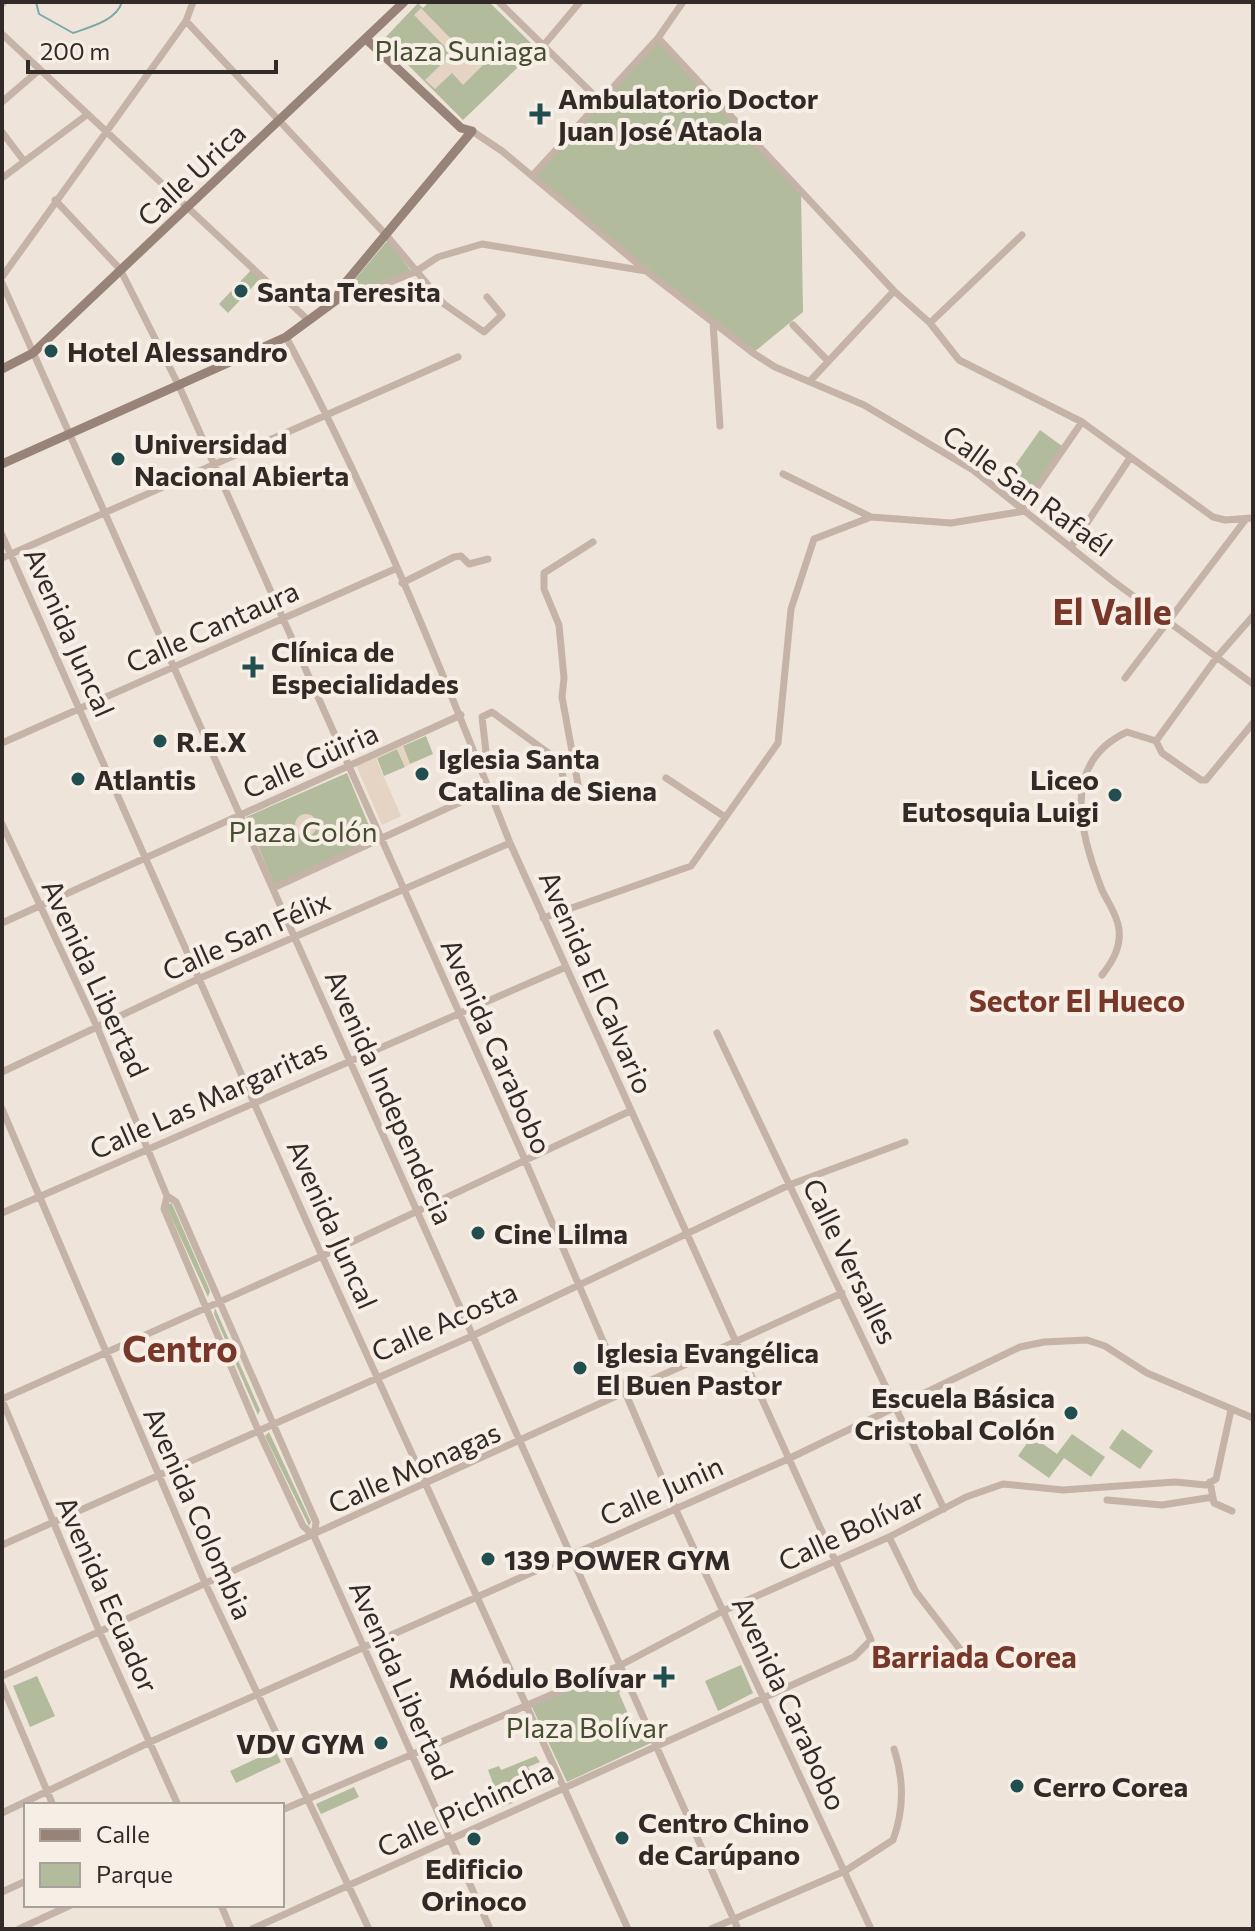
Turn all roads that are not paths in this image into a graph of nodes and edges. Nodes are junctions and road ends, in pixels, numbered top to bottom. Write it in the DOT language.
graph roads {
  1 [pos="193,2"];
  2 [pos="404,2"];
  3 [pos="499,2"];
  4 [pos="580,2"];
  5 [pos="683,2"];
  6 [pos="186,21"];
  7 [pos="2,34"];
  8 [pos="658,38"];
  9 [pos="366,39"];
  10 [pos="543,46"];
  11 [pos="38,71"];
  12 [pos="2,102"];
  13 [pos="601,102"];
  14 [pos="88,114"];
  15 [pos="281,121"];
  16 [pos="106,130"];
  17 [pos="472,131"];
  18 [pos="2,132"];
  19 [pos="24,161"];
  20 [pos="532,176"];
  21 [pos="2,178"];
  22 [pos="55,200"];
  23 [pos="188,207"];
  24 [pos="1022,235"];
  25 [pos="387,236"];
  26 [pos="120,269"];
  27 [pos="646,271"];
  28 [pos="415,272"];
  29 [pos="2,280"];
  30 [pos="894,291"];
  31 [pos="487,297"];
  32 [pos="335,301"];
  33 [pos="308,320"];
  34 [pos="713,323"];
  35 [pos="930,323"];
  36 [pos="793,325"];
  37 [pos="286,337"];
  38 [pos="33,353"];
  39 [pos="458,357"];
  40 [pos="828,361"];
  41 [pos="2,369"];
  42 [pos="810,381"];
  43 [pos="179,386"];
  44 [pos="329,416"];
  45 [pos="1082,422"];
  46 [pos="720,426"];
  47 [pos="70,434"];
  48 [pos="1130,458"];
  49 [pos="2,464"];
  50 [pos="214,464"];
  51 [pos="783,474"];
  52 [pos="1023,510"];
  53 [pos="104,511"];
  54 [pos="871,517"];
  55 [pos="1250,518"];
  56 [pos="2,535"];
  57 [pos="593,542"];
  58 [pos="1071,547"];
  59 [pos="6,556"];
  60 [pos="488,559"];
  61 [pos="395,569"];
  62 [pos="402,583"];
  63 [pos="1253,616"];
  64 [pos="283,619"];
  65 [pos="1168,621"];
  66 [pos="1217,657"];
  67 [pos="174,668"];
  68 [pos="1125,678"];
  69 [pos="1253,684"];
  70 [pos="81,708"];
  71 [pos="461,715"];
  72 [pos="1253,723"];
  73 [pos="1156,741"];
  74 [pos="2,743"];
  75 [pos="478,761"];
  76 [pos="348,766"];
  77 [pos="666,778"];
  78 [pos="489,789"];
  79 [pos="240,816"];
  80 [pos="725,817"];
  81 [pos="2,824"];
  82 [pos="382,840"];
  83 [pos="510,843"];
  84 [pos="147,857"];
  85 [pos="273,888"];
  86 [pos="402,890"];
  87 [pos="39,906"];
  88 [pos="543,918"];
  89 [pos="2,923"];
  90 [pos="294,937"];
  91 [pos="566,967"];
  92 [pos="1102,975"];
  93 [pos="198,979"];
  94 [pos="458,1014"];
  95 [pos="98,1029"];
  96 [pos="717,1033"];
  97 [pos="349,1059"];
  98 [pos="2,1072"];
  99 [pos="255,1105"];
  100 [pos="2,1109"];
  101 [pos="630,1111"];
  102 [pos="905,1142"];
  103 [pos="148,1149"];
  104 [pos="525,1160"];
  105 [pos="789,1185"];
  106 [pos="40,1195"];
  107 [pos="167,1196"];
  108 [pos="417,1210"];
  109 [pos="2,1213"];
  110 [pos="686,1234"];
  111 [pos="322,1256"];
  112 [pos="579,1284"];
  113 [pos="842,1293"];
  114 [pos="218,1301"];
  115 [pos="206,1306"];
  116 [pos="472,1336"];
  117 [pos="735,1342"];
  118 [pos="105,1352"];
  119 [pos="378,1375"];
  120 [pos="624,1395"];
  121 [pos="2,1400"];
  122 [pos="897,1407"];
  123 [pos="1231,1410"];
  124 [pos="1253,1418"];
  125 [pos="271,1423"];
  126 [pos="258,1430"];
  127 [pos="522,1442"];
  128 [pos="788,1459"];
  129 [pos="158,1475"];
  130 [pos="1210,1482"];
  131 [pos="426,1486"];
  132 [pos="1213,1497"];
  133 [pos="1107,1500"];
  134 [pos="675,1508"];
  135 [pos="944,1509"];
  136 [pos="1232,1511"];
  137 [pos="51,1520"];
  138 [pos="314,1536"];
  139 [pos="889,1537"];
  140 [pos="2,1545"];
  141 [pos="571,1555"];
  142 [pos="834,1562"];
  143 [pos="206,1585"];
  144 [pos="477,1596"];
  145 [pos="723,1611"];
  146 [pos="100,1633"];
  147 [pos="869,1644"];
  148 [pos="362,1647"];
  149 [pos="966,1657"];
  150 [pos="621,1665"];
  151 [pos="2,1676"];
  152 [pos="2,1685"];
  153 [pos="256,1695"];
  154 [pos="762,1698"];
  155 [pos="526,1705"];
  156 [pos="150,1742"];
  157 [pos="657,1746"];
  158 [pos="894,1749"];
  159 [pos="413,1756"];
  160 [pos="564,1786"];
  161 [pos="47,1793"];
  162 [pos="309,1798"];
  163 [pos="24,1803"];
  164 [pos="24,1803"];
  165 [pos="52,1803"];
  166 [pos="177,1803"];
  167 [pos="284,1809"];
  168 [pos="2,1813"];
  169 [pos="450,1838"];
  170 [pos="845,1871"];
  171 [pos="24,1882"];
  172 [pos="349,1885"];
  173 [pos="2,1892"];
  174 [pos="67,1907"];
  175 [pos="222,1907"];
  176 [pos="734,1919"];
  177 [pos="19,1929"];
  178 [pos="231,1929"];
  179 [pos="252,1929"];
  180 [pos="369,1929"];
  181 [pos="490,1929"];
  182 [pos="628,1929"];
  183 [pos="711,1929"];
  184 [pos="738,1929"];
  185 [pos="871,1929"];
  1 -- 6 [label="street"];
  2 -- 9 [label="main road, Calle Urica"];
  3 -- 10 [label="street"];
  4 -- 10 [label="street"];
  5 -- 8 [label="street"];
  6 -- 15 [label="street"];
  6 -- 16 [label="street"];
  7 -- 11 [label="street"];
  8 -- 13 [label="street"];
  8 -- 30 [label="street"];
  9 -- 15 [label="main road, Calle Urica"];
  9 -- 17 [label="main road"];
  10 -- 13 [label="street"];
  11 -- 12 [label="street"];
  11 -- 14 [label="street"];
  13 -- 20 [label="street"];
  14 -- 16 [label="street"];
  14 -- 19 [label="street"];
  15 -- 23 [label="main road, Calle Urica"];
  15 -- 25 [label="street"];
  16 -- 22 [label="street"];
  16 -- 23 [label="street"];
  17 -- 20 [label="street, Calle San Rafaél"];
  17 -- 25 [label="main road"];
  18 -- 19 [label="street"];
  19 -- 21 [label="street"];
  20 -- 27 [label="street, Calle San Rafaél"];
  22 -- 26 [label="street, Avenida Carabobo"];
  22 -- 29 [label="street"];
  23 -- 26 [label="main road, Calle Urica"];
  23 -- 33 [label="street"];
  24 -- 35 [label="street"];
  25 -- 28 [label="street"];
  25 -- 32 [label="main road"];
  26 -- 38 [label="main road, Calle Urica"];
  26 -- 43 [label="street, Avenida Carabobo"];
  27 -- 28 [label="street, Calle San Rafaél"];
  27 -- 34 [label="street, Calle San Rafaél"];
  28 -- 31 [label="street"];
  28 -- 32 [label="street, Calle San Rafaél"];
  29 -- 38 [label="street, Avenida Independecia"];
  30 -- 35 [label="street"];
  30 -- 40 [label="street"];
  32 -- 33 [label="main road"];
  33 -- 37 [label="main road"];
  34 -- 42 [label="street, Calle San Rafaél"];
  34 -- 46 [label="street"];
  35 -- 45 [label="street"];
  36 -- 40 [label="street"];
  37 -- 43 [label="main road"];
  37 -- 44 [label="street, Avenida El Calvario"];
  38 -- 41 [label="main road, Calle Urica"];
  38 -- 47 [label="street, Avenida Independecia"];
  39 -- 44 [label="street"];
  40 -- 42 [label="street"];
  42 -- 52 [label="street, Calle San Rafaél"];
  43 -- 47 [label="main road"];
  43 -- 50 [label="street, Avenida Carabobo"];
  44 -- 50 [label="street"];
  44 -- 61 [label="street, Avenida El Calvario"];
  45 -- 48 [label="street"];
  45 -- 52 [label="street"];
  47 -- 49 [label="main road"];
  47 -- 53 [label="street, Avenida Independecia"];
  48 -- 55 [label="street"];
  48 -- 58 [label="street"];
  50 -- 53 [label="street"];
  50 -- 64 [label="street, Avenida Carabobo"];
  51 -- 54 [label="street"];
  52 -- 54 [label="street"];
  52 -- 58 [label="street, Calle San Rafaél"];
  53 -- 59 [label="street"];
  53 -- 67 [label="street, Avenida Independecia"];
  54 -- 80 [label="street"];
  55 -- 65 [label="street"];
  56 -- 59 [label="street, Avenida Juncal"];
  57 -- 75 [label="street"];
  58 -- 65 [label="street, Calle San Rafaél"];
  59 -- 70 [label="street, Avenida Juncal"];
  60 -- 62 [label="street"];
  61 -- 62 [label="street, Avenida El Calvario"];
  61 -- 64 [label="street, Calle Cantaura"];
  62 -- 71 [label="street, Avenida El Calvario"];
  63 -- 66 [label="street"];
  64 -- 67 [label="street, Calle Cantaura"];
  64 -- 76 [label="street, Avenida Carabobo"];
  65 -- 66 [label="street, Calle San Rafaél"];
  65 -- 68 [label="street"];
  66 -- 69 [label="street, Calle San Rafaél"];
  66 -- 73 [label="street"];
  67 -- 70 [label="street, Calle Cantaura"];
  67 -- 79 [label="street, Avenida Independecia"];
  70 -- 74 [label="street, Calle Cantaura"];
  70 -- 84 [label="street, Avenida Juncal"];
  71 -- 75 [label="street, Avenida El Calvario"];
  71 -- 76 [label="street, Calle Güiria"];
  72 -- 73 [label="street"];
  73 -- 92 [label="street"];
  75 -- 78 [label="street, Avenida El Calvario"];
  76 -- 79 [label="street, Calle Güiria"];
  76 -- 82 [label="street, Avenida Carabobo"];
  77 -- 80 [label="street"];
  78 -- 82 [label="street"];
  78 -- 83 [label="street, Avenida El Calvario"];
  79 -- 84 [label="street, Calle Güiria"];
  79 -- 85 [label="street, Avenida Independecia"];
  80 -- 88 [label="street"];
  81 -- 87 [label="street, Avenida Libertad"];
  82 -- 85 [label="street"];
  82 -- 86 [label="street, Avenida Carabobo"];
  83 -- 86 [label="street, Calle San Félix"];
  83 -- 88 [label="street, Avenida El Calvario"];
  84 -- 87 [label="street, Calle Güiria"];
  84 -- 93 [label="street, Avenida Juncal"];
  85 -- 90 [label="street, Avenida Independecia"];
  86 -- 90 [label="street, Calle San Félix"];
  86 -- 94 [label="street, Avenida Carabobo"];
  87 -- 89 [label="street, Calle Güiria"];
  87 -- 95 [label="street, Avenida Libertad"];
  88 -- 91 [label="street, Avenida El Calvario"];
  90 -- 93 [label="street, Calle San Félix"];
  90 -- 97 [label="street, Avenida Independecia"];
  91 -- 94 [label="street, Calle Las Margaritas"];
  91 -- 101 [label="street, Avenida El Calvario"];
  93 -- 95 [label="street, Calle San Félix"];
  93 -- 99 [label="street, Avenida Juncal"];
  94 -- 97 [label="street, Calle Las Margaritas"];
  94 -- 104 [label="street, Avenida Carabobo"];
  95 -- 98 [label="street, Calle San Félix"];
  95 -- 103 [label="street, Avenida Libertad"];
  96 -- 105 [label="street, Calle Versalles"];
  97 -- 99 [label="street, Calle Las Margaritas"];
  97 -- 108 [label="street, Avenida Independecia"];
  99 -- 103 [label="street, Calle Las Margaritas"];
  99 -- 111 [label="street, Avenida Juncal"];
  100 -- 106 [label="street, Avenida Colombia"];
  101 -- 104 [label="street"];
  101 -- 110 [label="street, Avenida El Calvario"];
  102 -- 105 [label="street, Calle Acosta"];
  103 -- 106 [label="street, Calle Las Margaritas"];
  103 -- 107 [label="street, Avenida Libertad"];
  104 -- 108 [label="street"];
  104 -- 112 [label="street, Avenida Carabobo"];
  105 -- 110 [label="street, Calle Acosta"];
  105 -- 113 [label="street, Calle Versalles"];
  106 -- 109 [label="street, Calle Las Margaritas"];
  106 -- 118 [label="street, Avenida Colombia"];
  107 -- 114 [label="street, Avenida Libertad"];
  107 -- 115 [label="street, Avenida Libertad"];
  108 -- 111 [label="street"];
  108 -- 116 [label="street, Avenida Independecia"];
  110 -- 112 [label="street, Calle Acosta"];
  110 -- 117 [label="street, Avenida El Calvario"];
  111 -- 114 [label="street"];
  111 -- 119 [label="street, Avenida Juncal"];
  112 -- 116 [label="street, Calle Acosta"];
  112 -- 120 [label="street, Avenida Carabobo"];
  113 -- 117 [label="street, Calle Monagas"];
  113 -- 122 [label="street, Calle Versalles"];
  114 -- 115 [label="street"];
  114 -- 125 [label="street, Avenida Libertad"];
  115 -- 118 [label="street"];
  115 -- 126 [label="street, Avenida Libertad"];
  116 -- 119 [label="street, Calle Acosta"];
  116 -- 127 [label="street, Avenida Independecia"];
  117 -- 120 [label="street, Calle Monagas"];
  117 -- 128 [label="street, Avenida El Calvario"];
  118 -- 121 [label="street"];
  118 -- 129 [label="street, Avenida Colombia"];
  119 -- 125 [label="street, Calle Acosta"];
  119 -- 131 [label="street, Avenida Juncal"];
  120 -- 127 [label="street, Calle Monagas"];
  120 -- 134 [label="street, Avenida Carabobo"];
  121 -- 137 [label="street, Avenida Ecuador"];
  122 -- 123 [label="street, Calle Junin"];
  122 -- 128 [label="street, Calle Junin"];
  122 -- 135 [label="street, Calle Versalles"];
  123 -- 124 [label="street, Calle Junin"];
  123 -- 130 [label="street"];
  125 -- 126 [label="street, Calle Acosta"];
  125 -- 138 [label="street, Avenida Libertad"];
  126 -- 129 [label="street, Calle Acosta"];
  126 -- 138 [label="street, Avenida Libertad"];
  127 -- 131 [label="street, Calle Monagas"];
  127 -- 141 [label="street, Avenida Independecia"];
  128 -- 134 [label="street, Calle Junin"];
  128 -- 142 [label="street, Avenida El Calvario"];
  129 -- 137 [label="street, Calle Acosta"];
  129 -- 143 [label="street, Avenida Colombia"];
  130 -- 132 [label="street"];
  130 -- 135 [label="street, Calle Bolívar"];
  131 -- 138 [label="street, Calle Monagas"];
  131 -- 144 [label="street, Avenida Juncal"];
  132 -- 133 [label="street"];
  132 -- 136 [label="street"];
  134 -- 141 [label="street, Calle Junin"];
  134 -- 145 [label="street, Avenida Carabobo"];
  135 -- 139 [label="street, Calle Bolívar"];
  137 -- 140 [label="street, Calle Acosta"];
  137 -- 146 [label="street, Avenida Ecuador"];
  138 -- 143 [label="street, Calle Monagas"];
  138 -- 148 [label="street, Avenida Libertad"];
  139 -- 142 [label="street, Calle Bolívar"];
  139 -- 149 [label="street"];
  141 -- 144 [label="street, Calle Junin"];
  141 -- 150 [label="street, Avenida Independecia"];
  142 -- 145 [label="street, Calle Bolívar"];
  142 -- 147 [label="street, Avenida El Calvario"];
  143 -- 146 [label="street, Calle Monagas"];
  143 -- 153 [label="street, Avenida Colombia"];
  144 -- 148 [label="street, Calle Junin"];
  144 -- 155 [label="street, Avenida Juncal"];
  145 -- 150 [label="street, Calle Bolívar"];
  145 -- 154 [label="street, Avenida Carabobo"];
  146 -- 151 [label="street, Calle Monagas"];
  146 -- 156 [label="street, Avenida Ecuador"];
  147 -- 154 [label="street, Calle Pichincha"];
  148 -- 153 [label="street, Calle Junin"];
  148 -- 159 [label="street, Avenida Libertad"];
  150 -- 155 [label="street, Calle Bolívar"];
  150 -- 157 [label="street, Avenida Independecia"];
  152 -- 161 [label="street"];
  153 -- 156 [label="street, Calle Junin"];
  153 -- 162 [label="street, Avenida Colombia"];
  154 -- 157 [label="street, Calle Pichincha"];
  154 -- 170 [label="street, Avenida Carabobo"];
  155 -- 159 [label="street, Calle Bolívar"];
  155 -- 160 [label="street, Avenida Juncal"];
  156 -- 161 [label="street, Calle Junin"];
  156 -- 166 [label="street, Avenida Ecuador"];
  157 -- 160 [label="street, Calle Pichincha"];
  157 -- 176 [label="street, Avenida Independecia"];
  158 -- 170 [label="street"];
  159 -- 162 [label="street, Calle Bolívar"];
  159 -- 169 [label="street, Avenida Libertad"];
  160 -- 169 [label="street, Calle Pichincha"];
  160 -- 182 [label="street, Avenida Juncal"];
  161 -- 164 [label="street, Calle Junin"];
  161 -- 165 [label="street"];
  162 -- 167 [label="street, Calle Bolívar"];
  162 -- 172 [label="street, Avenida Colombia"];
  163 -- 168 [label="street, Calle Junin"];
  169 -- 172 [label="street, Calle Pichincha"];
  169 -- 181 [label="street, Avenida Libertad"];
  170 -- 176 [label="street"];
  170 -- 185 [label="street, Avenida Carabobo"];
  171 -- 173 [label="street"];
  172 -- 179 [label="street, Calle Pichincha"];
  172 -- 180 [label="street, Avenida Colombia"];
  174 -- 177 [label="street"];
  175 -- 178 [label="street"];
  176 -- 183 [label="street"];
  176 -- 184 [label="street, Avenida Independecia"];
}
